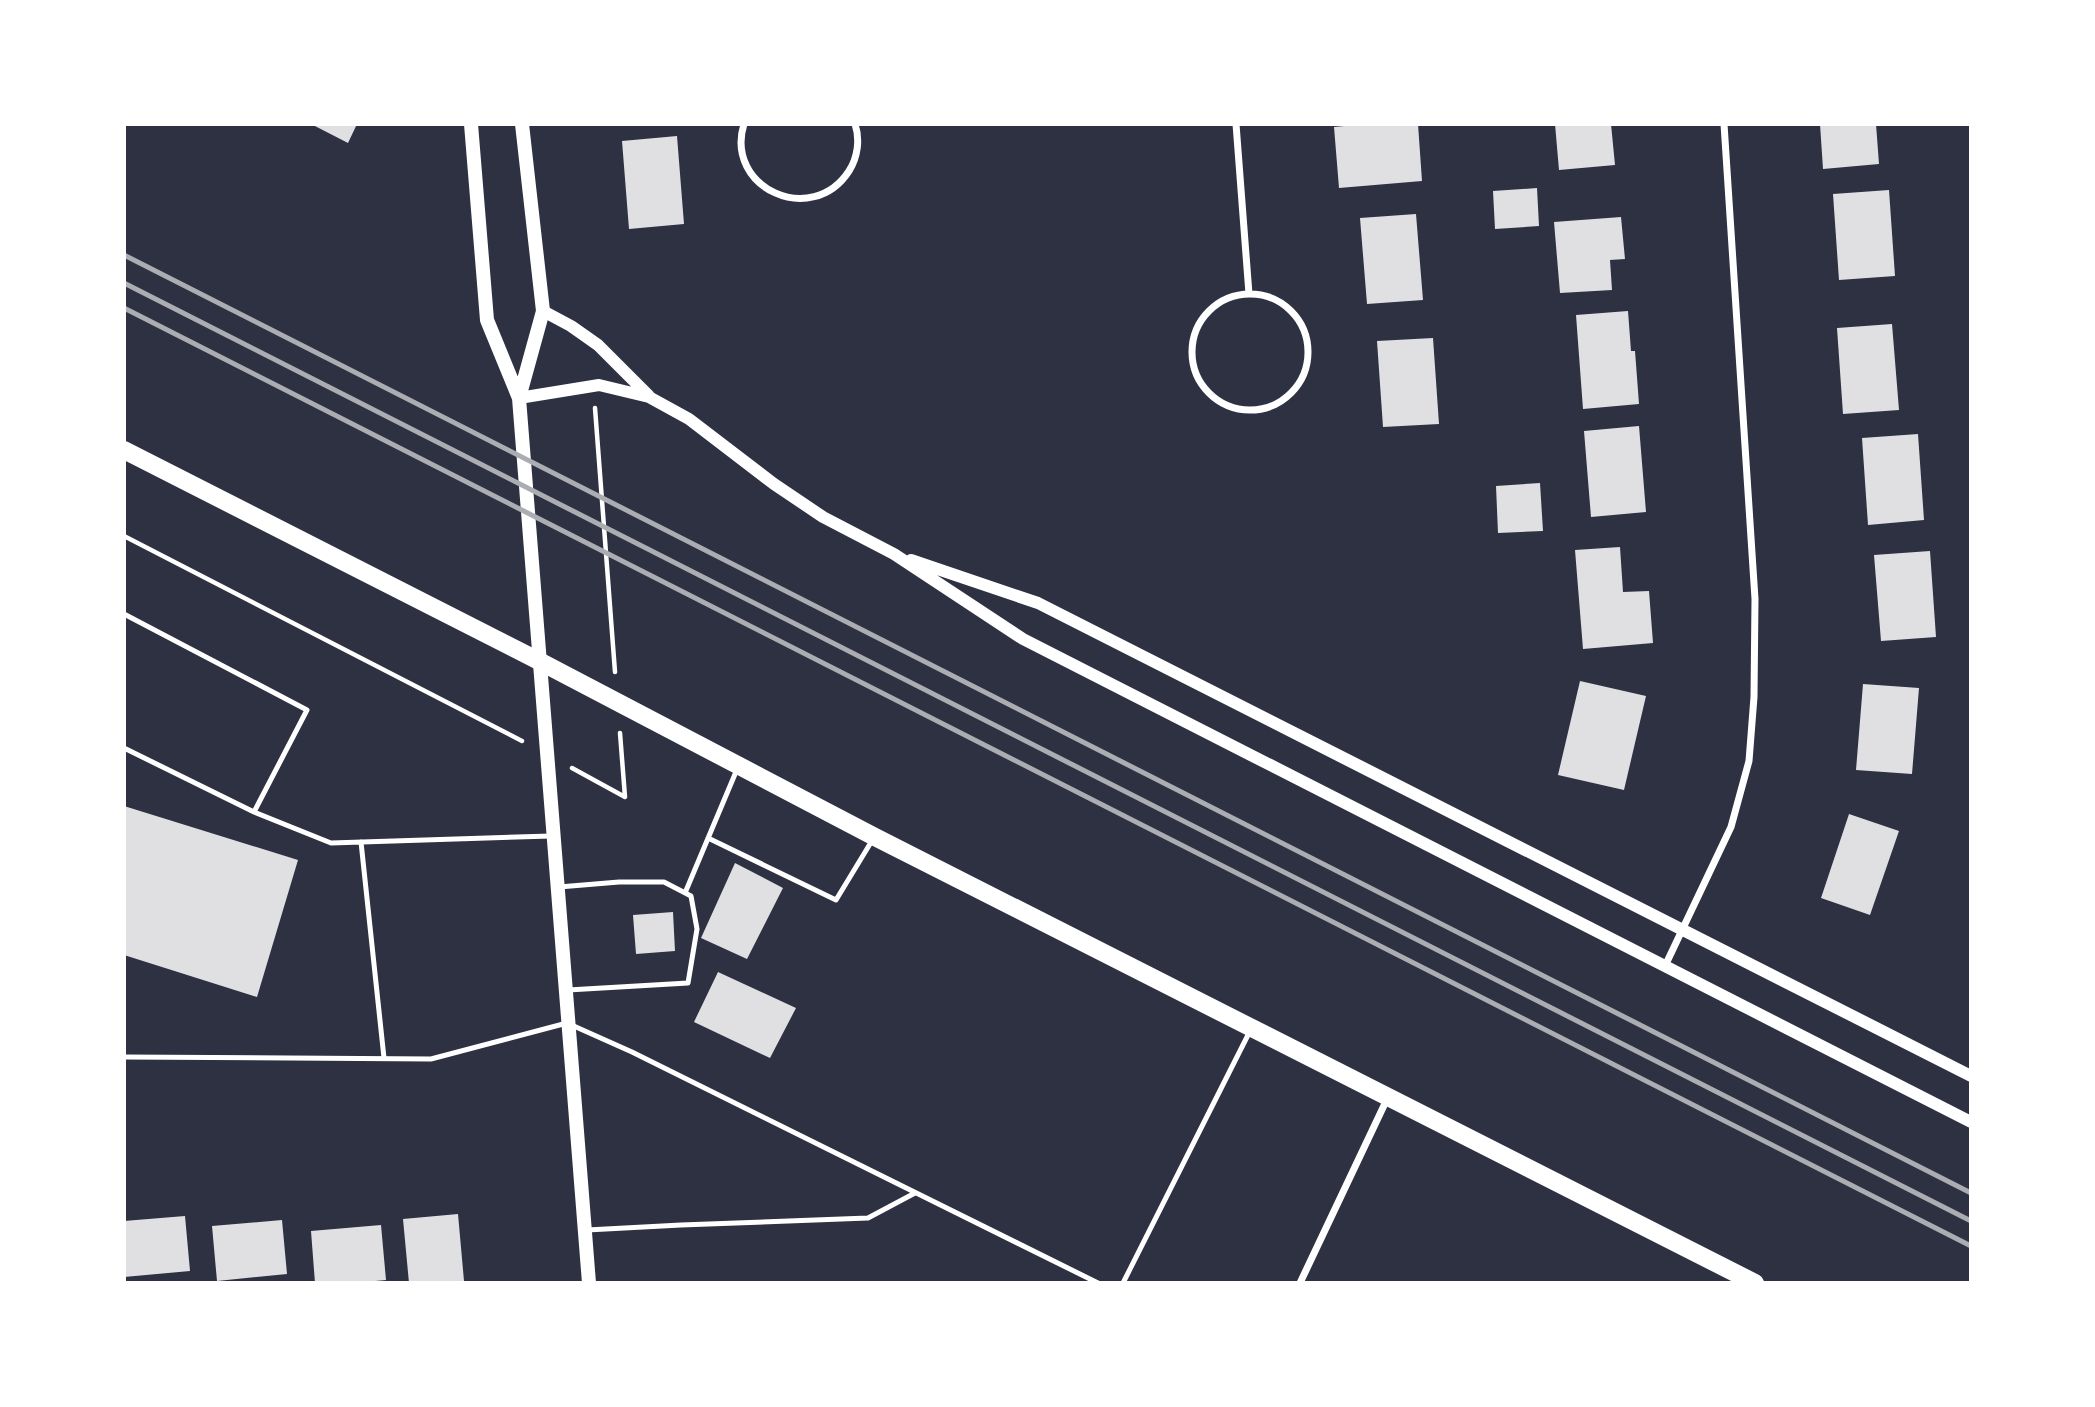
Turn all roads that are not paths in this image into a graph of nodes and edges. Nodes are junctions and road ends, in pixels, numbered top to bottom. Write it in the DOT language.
graph roads {
  1 [pos="471,124"];
  2 [pos="522,124"];
  3 [pos="744,124"];
  4 [pos="855,124"];
  5 [pos="1236,124"];
  6 [pos="1724,124"];
  7 [pos="1249,293"];
  8 [pos="542,311"];
  9 [pos="649,397"];
  10 [pos="519,398"];
  11 [pos="124,450"];
  12 [pos="894,554"];
  13 [pos="124,614"];
  14 [pos="539,661"];
  15 [pos="124,748"];
  16 [pos="738,765"];
  17 [pos="254,812"];
  18 [pos="553,836"];
  19 [pos="875,837"];
  20 [pos="708,838"];
  21 [pos="360,842"];
  22 [pos="556,887"];
  23 [pos="685,893"];
  24 [pos="1682,930"];
  25 [pos="1664,967"];
  26 [pos="565,991"];
  27 [pos="567,1023"];
  28 [pos="1251,1028"];
  29 [pos="124,1057"];
  30 [pos="384,1058"];
  31 [pos="1971,1076"];
  32 [pos="1388,1096"];
  33 [pos="1971,1122"];
  34 [pos="915,1193"];
  35 [pos="584,1230"];
  36 [pos="589,1283"];
  37 [pos="1098,1283"];
  38 [pos="1123,1283"];
  39 [pos="1300,1283"];
  40 [pos="1755,1283"];
  1 -- 10 [label="main road"];
  2 -- 8 [label="main road"];
  3 -- 4 [label="street"];
  5 -- 7 [label="street"];
  6 -- 24 [label="street"];
  7 -- 7 [label="street"];
  8 -- 9 [label="street"];
  8 -- 10 [label="main road"];
  9 -- 10 [label="street"];
  9 -- 12 [label="street"];
  10 -- 14 [label="main road"];
  11 -- 14 [label="main road"];
  12 -- 24 [label="street"];
  12 -- 25 [label="street"];
  13 -- 17 [label="lane"];
  14 -- 16 [label="main road"];
  14 -- 18 [label="main road"];
  15 -- 17 [label="lane"];
  16 -- 19 [label="main road"];
  16 -- 20 [label="lane"];
  17 -- 21 [label="lane"];
  18 -- 21 [label="lane"];
  18 -- 22 [label="main road"];
  19 -- 20 [label="lane"];
  19 -- 28 [label="main road"];
  20 -- 23 [label="lane"];
  21 -- 30 [label="lane"];
  22 -- 23 [label="lane"];
  22 -- 26 [label="main road"];
  23 -- 26 [label="lane"];
  24 -- 25 [label="street"];
  24 -- 31 [label="street"];
  25 -- 33 [label="street"];
  26 -- 27 [label="main road"];
  27 -- 30 [label="lane"];
  27 -- 34 [label="lane"];
  27 -- 35 [label="main road"];
  28 -- 32 [label="main road"];
  28 -- 38 [label="lane"];
  29 -- 30 [label="lane"];
  32 -- 39 [label="street"];
  32 -- 40 [label="main road"];
  34 -- 35 [label="lane"];
  34 -- 37 [label="lane"];
  35 -- 36 [label="main road"];
}
